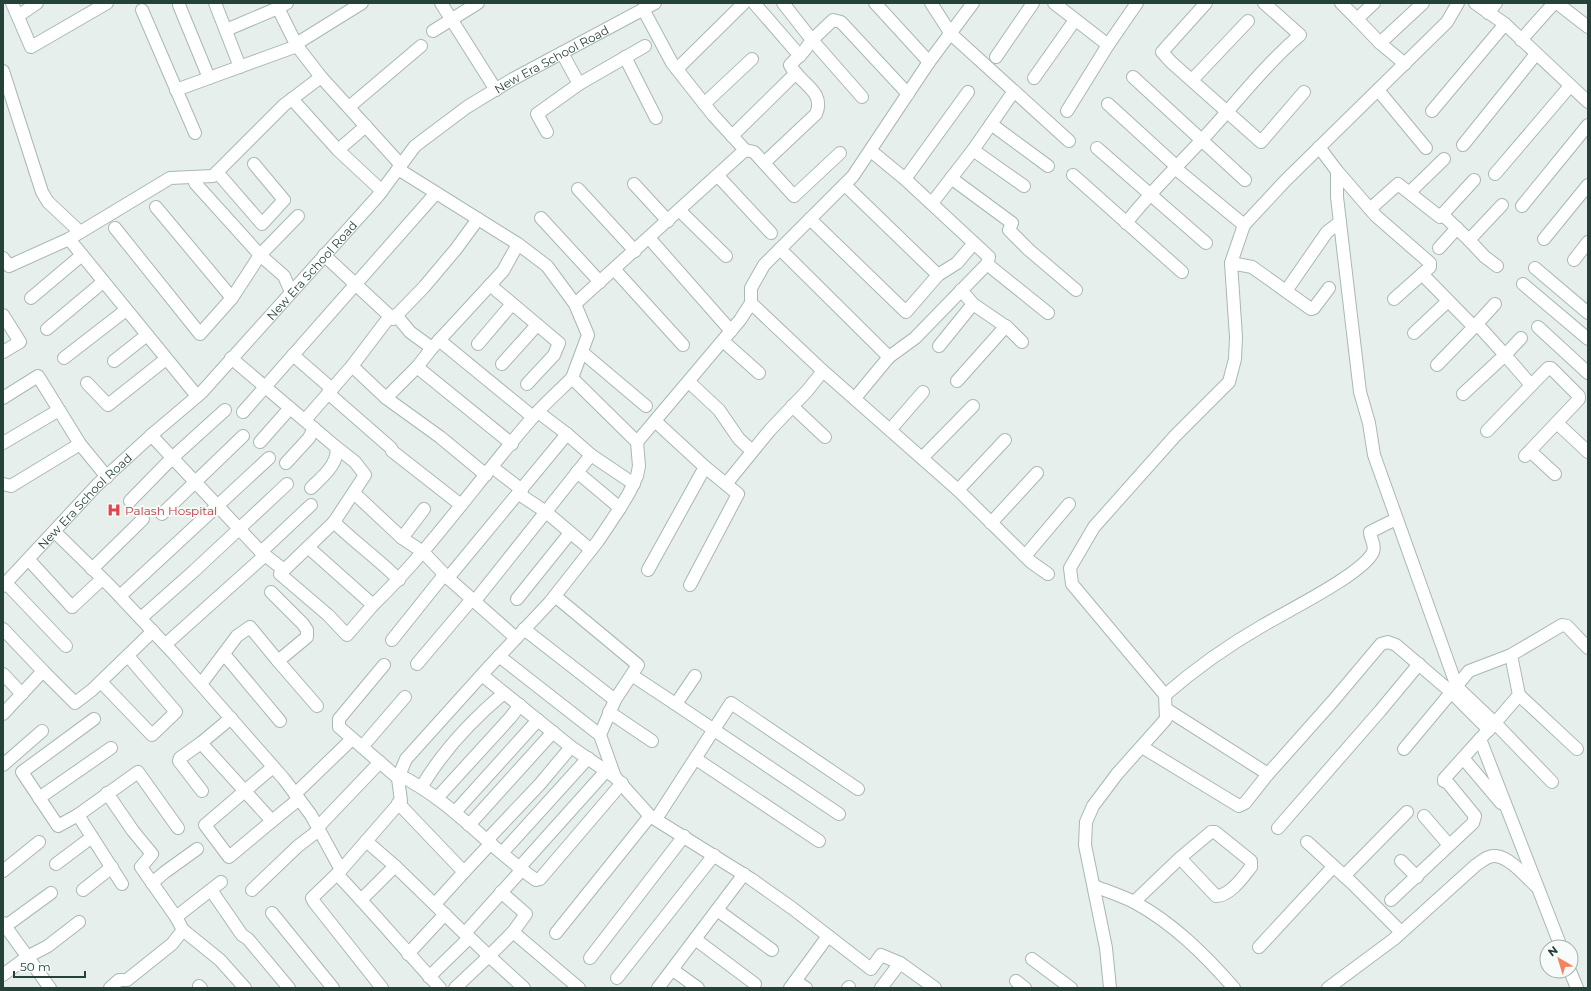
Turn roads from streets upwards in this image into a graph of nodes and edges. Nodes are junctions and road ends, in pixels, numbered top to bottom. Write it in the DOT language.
graph roads {
  1 [pos="12,3"];
  2 [pos="37,3"];
  3 [pos="107,3"];
  4 [pos="215,3"];
  5 [pos="362,3"];
  6 [pos="441,3"];
  7 [pos="478,3"];
  8 [pos="655,3"];
  9 [pos="744,3"];
  10 [pos="754,3"];
  11 [pos="783,3"];
  12 [pos="875,3"];
  13 [pos="931,3"];
  14 [pos="973,3"];
  15 [pos="1034,3"];
  16 [pos="1054,3"];
  17 [pos="1136,3"];
  18 [pos="1206,3"];
  19 [pos="1264,3"];
  20 [pos="1341,3"];
  21 [pos="1374,3"];
  22 [pos="1423,3"];
  23 [pos="1458,3"];
  24 [pos="1475,3"];
  25 [pos="1554,3"];
  26 [pos="1557,3"];
  27 [pos="179,5"];
  28 [pos="282,6"];
  29 [pos="1492,8"];
  30 [pos="643,9"];
  31 [pos="142,10"];
  32 [pos="18,16"];
  33 [pos="1358,19"];
  34 [pos="452,20"];
  35 [pos="1075,20"];
  36 [pos="1248,21"];
  37 [pos="1505,24"];
  38 [pos="1588,27"];
  39 [pos="226,30"];
  40 [pos="433,31"];
  41 [pos="951,34"];
  42 [pos="812,40"];
  43 [pos="1521,40"];
  44 [pos="1380,43"];
  45 [pos="297,45"];
  46 [pos="1108,45"];
  47 [pos="421,46"];
  48 [pos="645,46"];
  49 [pos="562,52"];
  50 [pos="1536,54"];
  51 [pos="800,56"];
  52 [pos="625,57"];
  53 [pos="996,57"];
  54 [pos="752,60"];
  55 [pos="929,62"];
  56 [pos="1405,64"];
  57 [pos="240,67"];
  58 [pos="677,69"];
  59 [pos="3,71"];
  60 [pos="796,73"];
  61 [pos="321,77"];
  62 [pos="1133,77"];
  63 [pos="209,78"];
  64 [pos="1034,78"];
  65 [pos="1192,80"];
  66 [pos="579,84"];
  67 [pos="1570,86"];
  68 [pos="176,90"];
  69 [pos="496,90"];
  70 [pos="1378,90"];
  71 [pos="1014,91"];
  72 [pos="968,92"];
  73 [pos="1304,92"];
  74 [pos="908,94"];
  75 [pos="862,97"];
  76 [pos="292,99"];
  77 [pos="1588,102"];
  78 [pos="704,104"];
  79 [pos="1108,104"];
  80 [pos="349,107"];
  81 [pos="1067,111"];
  82 [pos="1227,111"];
  83 [pos="1432,111"];
  84 [pos="656,118"];
  85 [pos="991,124"];
  86 [pos="1588,125"];
  87 [pos="366,126"];
  88 [pos="547,132"];
  89 [pos="195,133"];
  90 [pos="732,136"];
  91 [pos="1202,140"];
  92 [pos="1069,141"];
  93 [pos="1463,145"];
  94 [pos="1319,147"];
  95 [pos="1097,148"];
  96 [pos="1426,148"];
  97 [pos="338,150"];
  98 [pos="745,150"];
  99 [pos="973,150"];
  100 [pos="871,151"];
  101 [pos="840,153"];
  102 [pos="1444,159"];
  103 [pos="764,163"];
  104 [pos="254,164"];
  105 [pos="1048,166"];
  106 [pos="399,167"];
  107 [pos="1175,167"];
  108 [pos="1337,171"];
  109 [pos="217,172"];
  110 [pos="1495,174"];
  111 [pos="1073,175"];
  112 [pos="718,176"];
  113 [pos="951,178"];
  114 [pos="905,179"];
  115 [pos="1245,180"];
  116 [pos="1474,180"];
  117 [pos="195,183"];
  118 [pos="634,184"];
  119 [pos="845,184"];
  120 [pos="1588,185"];
  121 [pos="1024,186"];
  122 [pos="578,189"];
  123 [pos="382,190"];
  124 [pos="1410,192"];
  125 [pos="436,193"];
  126 [pos="1149,194"];
  127 [pos="932,203"];
  128 [pos="1502,205"];
  129 [pos="1522,206"];
  130 [pos="156,207"];
  131 [pos="1370,209"];
  132 [pos="680,210"];
  133 [pos="1442,214"];
  134 [pos="298,216"];
  135 [pos="542,218"];
  136 [pos="478,219"];
  137 [pos="810,219"];
  138 [pos="668,221"];
  139 [pos="1340,222"];
  140 [pos="1126,223"];
  141 [pos="1244,225"];
  142 [pos="116,228"];
  143 [pos="1457,228"];
  144 [pos="80,232"];
  145 [pos="771,233"];
  146 [pos="649,238"];
  147 [pos="69,239"];
  148 [pos="1544,239"];
  149 [pos="1469,240"];
  150 [pos="1588,242"];
  151 [pos="974,243"];
  152 [pos="1206,243"];
  153 [pos="518,244"];
  154 [pos="1439,248"];
  155 [pos="780,250"];
  156 [pos="635,251"];
  157 [pos="82,255"];
  158 [pos="260,255"];
  159 [pos="324,255"];
  160 [pos="726,256"];
  161 [pos="1574,260"];
  162 [pos="1231,263"];
  163 [pos="987,264"];
  164 [pos="1497,266"];
  165 [pos="5,267"];
  166 [pos="1535,268"];
  167 [pos="614,270"];
  168 [pos="1182,272"];
  169 [pos="1422,274"];
  170 [pos="938,275"];
  171 [pos="103,282"];
  172 [pos="600,282"];
  173 [pos="1523,284"];
  174 [pos="356,285"];
  175 [pos="490,285"];
  176 [pos="1329,288"];
  177 [pos="961,290"];
  178 [pos="1076,290"];
  179 [pos="1286,291"];
  180 [pos="291,292"];
  181 [pos="31,298"];
  182 [pos="232,298"];
  183 [pos="1394,299"];
  184 [pos="1448,301"];
  185 [pos="751,303"];
  186 [pos="512,304"];
  187 [pos="575,304"];
  188 [pos="973,304"];
  189 [pos="1495,304"];
  190 [pos="126,310"];
  191 [pos="1048,313"];
  192 [pos="1588,313"];
  193 [pos="3,314"];
  194 [pos="393,316"];
  195 [pos="537,325"];
  196 [pos="1006,326"];
  197 [pos="1476,326"];
  198 [pos="1538,327"];
  199 [pos="47,329"];
  200 [pos="730,331"];
  201 [pos="1414,333"];
  202 [pos="147,336"];
  203 [pos="1521,338"];
  204 [pos="1588,339"];
  205 [pos="723,341"];
  206 [pos="1022,342"];
  207 [pos="435,344"];
  208 [pos="478,344"];
  209 [pos="682,345"];
  210 [pos="939,346"];
  211 [pos="3,352"];
  212 [pos="582,352"];
  213 [pos="293,355"];
  214 [pos="1505,355"];
  215 [pos="889,357"];
  216 [pos="64,358"];
  217 [pos="231,358"];
  218 [pos="166,359"];
  219 [pos="114,361"];
  220 [pos="502,364"];
  221 [pos="1437,365"];
  222 [pos="352,366"];
  223 [pos="417,367"];
  224 [pos="823,371"];
  225 [pos="759,373"];
  226 [pos="1588,373"];
  227 [pos="572,378"];
  228 [pos="957,381"];
  229 [pos="689,382"];
  230 [pos="87,383"];
  231 [pos="527,384"];
  232 [pos="1531,385"];
  233 [pos="264,386"];
  234 [pos="330,391"];
  235 [pos="923,392"];
  236 [pos="1464,394"];
  237 [pos="197,396"];
  238 [pos="3,398"];
  239 [pos="386,398"];
  240 [pos="855,398"];
  241 [pos="646,406"];
  242 [pos="792,406"];
  243 [pos="973,406"];
  244 [pos="290,408"];
  245 [pos="59,410"];
  246 [pos="225,410"];
  247 [pos="242,412"];
  248 [pos="536,414"];
  249 [pos="655,422"];
  250 [pos="1557,423"];
  251 [pos="309,424"];
  252 [pos="890,430"];
  253 [pos="1487,431"];
  254 [pos="567,434"];
  255 [pos="151,435"];
  256 [pos="243,436"];
  257 [pos="825,436"];
  258 [pos="1005,440"];
  259 [pos="260,442"];
  260 [pos="637,442"];
  261 [pos="3,443"];
  262 [pos="80,444"];
  263 [pos="512,444"];
  264 [pos="336,447"];
  265 [pos="752,451"];
  266 [pos="1588,452"];
  267 [pos="591,455"];
  268 [pos="172,458"];
  269 [pos="269,458"];
  270 [pos="922,458"];
  271 [pos="286,463"];
  272 [pos="705,467"];
  273 [pos="489,471"];
  274 [pos="577,472"];
  275 [pos="1037,473"];
  276 [pos="1555,474"];
  277 [pos="107,476"];
  278 [pos="194,483"];
  279 [pos="3,484"];
  280 [pos="287,484"];
  281 [pos="634,484"];
  282 [pos="726,484"];
  283 [pos="311,488"];
  284 [pos="958,490"];
  285 [pos="521,492"];
  286 [pos="354,493"];
  287 [pos="130,500"];
  288 [pos="1069,504"];
  289 [pos="311,505"];
  290 [pos="461,505"];
  291 [pos="217,507"];
  292 [pos="620,508"];
  293 [pos="424,509"];
  294 [pos="546,512"];
  295 [pos="162,514"];
  296 [pos="1396,519"];
  297 [pos="143,520"];
  298 [pos="334,522"];
  299 [pos="991,523"];
  300 [pos="239,529"];
  301 [pos="55,532"];
  302 [pos="570,532"];
  303 [pos="402,538"];
  304 [pos="309,548"];
  305 [pos="591,550"];
  306 [pos="261,552"];
  307 [pos="424,552"];
  308 [pos="1024,556"];
  309 [pos="28,560"];
  310 [pos="92,569"];
  311 [pos="284,570"];
  312 [pos="648,570"];
  313 [pos="1048,574"];
  314 [pos="446,577"];
  315 [pos="102,579"];
  316 [pos="399,580"];
  317 [pos="5,585"];
  318 [pos="690,585"];
  319 [pos="271,592"];
  320 [pos="120,596"];
  321 [pos="555,596"];
  322 [pos="517,599"];
  323 [pos="473,600"];
  324 [pos="373,605"];
  325 [pos="141,618"];
  326 [pos="524,629"];
  327 [pos="153,631"];
  328 [pos="5,635"];
  329 [pos="516,638"];
  330 [pos="392,640"];
  331 [pos="166,644"];
  332 [pos="66,646"];
  333 [pos="1588,648"];
  334 [pos="224,654"];
  335 [pos="1511,655"];
  336 [pos="128,656"];
  337 [pos="499,656"];
  338 [pos="278,661"];
  339 [pos="416,664"];
  340 [pos="1419,664"];
  341 [pos="384,665"];
  342 [pos="43,671"];
  343 [pos="3,674"];
  344 [pos="482,675"];
  345 [pos="632,676"];
  346 [pos="695,676"];
  347 [pos="101,682"];
  348 [pos="201,684"];
  349 [pos="1454,689"];
  350 [pos="504,693"];
  351 [pos="22,694"];
  352 [pos="1165,695"];
  353 [pos="1519,695"];
  354 [pos="405,697"];
  355 [pos="615,700"];
  356 [pos="674,703"];
  357 [pos="520,705"];
  358 [pos="317,706"];
  359 [pos="1166,710"];
  360 [pos="609,712"];
  361 [pos="3,714"];
  362 [pos="231,718"];
  363 [pos="94,719"];
  364 [pos="538,720"];
  365 [pos="280,721"];
  366 [pos="1492,727"];
  367 [pos="712,730"];
  368 [pos="42,731"];
  369 [pos="553,732"];
  370 [pos="600,735"];
  371 [pos="1480,739"];
  372 [pos="652,741"];
  373 [pos="201,743"];
  374 [pos="357,743"];
  375 [pos="1142,746"];
  376 [pos="571,747"];
  377 [pos="111,748"];
  378 [pos="1404,749"];
  379 [pos="1577,749"];
  380 [pos="588,758"];
  381 [pos="1463,758"];
  382 [pos="696,759"];
  383 [pos="380,762"];
  384 [pos="3,765"];
  385 [pos="273,767"];
  386 [pos="1268,774"];
  387 [pos="398,777"];
  388 [pos="614,777"];
  389 [pos="1552,782"];
  390 [pos="422,786"];
  391 [pos="858,789"];
  392 [pos="202,791"];
  393 [pos="245,792"];
  394 [pos="107,793"];
  395 [pos="297,797"];
  396 [pos="39,798"];
  397 [pos="437,798"];
  398 [pos="398,803"];
  399 [pos="1506,809"];
  400 [pos="455,812"];
  401 [pos="1407,812"];
  402 [pos="839,814"];
  403 [pos="78,815"];
  404 [pos="1424,816"];
  405 [pos="653,817"];
  406 [pos="272,821"];
  407 [pos="469,824"];
  408 [pos="178,828"];
  409 [pos="318,828"];
  410 [pos="1278,828"];
  411 [pos="684,836"];
  412 [pos="92,837"];
  413 [pos="820,841"];
  414 [pos="39,842"];
  415 [pos="366,842"];
  416 [pos="489,842"];
  417 [pos="1307,842"];
  418 [pos="1450,845"];
  419 [pos="197,849"];
  420 [pos="502,853"];
  421 [pos="714,855"];
  422 [pos="1180,858"];
  423 [pos="1401,861"];
  424 [pos="56,864"];
  425 [pos="396,866"];
  426 [pos="1333,867"];
  427 [pos="112,868"];
  428 [pos="3,871"];
  429 [pos="518,871"];
  430 [pos="339,872"];
  431 [pos="464,872"];
  432 [pos="744,874"];
  433 [pos="1344,876"];
  434 [pos="1417,877"];
  435 [pos="221,882"];
  436 [pos="152,883"];
  437 [pos="122,884"];
  438 [pos="1094,886"];
  439 [pos="1538,888"];
  440 [pos="83,890"];
  441 [pos="211,890"];
  442 [pos="252,890"];
  443 [pos="51,892"];
  444 [pos="502,892"];
  445 [pos="361,900"];
  446 [pos="1391,900"];
  447 [pos="1134,902"];
  448 [pos="435,904"];
  449 [pos="717,910"];
  450 [pos="272,913"];
  451 [pos="445,914"];
  452 [pos="176,917"];
  453 [pos="79,922"];
  454 [pos="4,926"];
  455 [pos="183,930"];
  456 [pos="513,932"];
  457 [pos="1401,932"];
  458 [pos="556,933"];
  459 [pos="467,936"];
  460 [pos="828,936"];
  461 [pos="695,939"];
  462 [pos="1558,939"];
  463 [pos="1259,947"];
  464 [pos="772,950"];
  465 [pos="408,954"];
  466 [pos="489,956"];
  467 [pos="27,957"];
  468 [pos="590,958"];
  469 [pos="1032,960"];
  470 [pos="900,963"];
  471 [pos="672,970"];
  472 [pos="3,975"];
  473 [pos="429,977"];
  474 [pos="617,978"];
  475 [pos="755,984"];
  476 [pos="793,984"];
  477 [pos="457,987"];
  478 [pos="50,988"];
  479 [pos="110,988"];
  480 [pos="245,988"];
  481 [pos="289,988"];
  482 [pos="333,988"];
  483 [pos="382,988"];
  484 [pos="440,988"];
  485 [pos="524,988"];
  486 [pos="579,988"];
  487 [pos="658,988"];
  488 [pos="698,988"];
  489 [pos="806,988"];
  490 [pos="881,988"];
  491 [pos="936,988"];
  492 [pos="1071,988"];
  493 [pos="1110,988"];
  494 [pos="1234,988"];
  495 [pos="1328,988"];
  1 -- 32 [label="street"];
  2 -- 32 [label="street"];
  3 -- 32 [label="street"];
  4 -- 39 [label="street"];
  5 -- 45 [label="street"];
  6 -- 34 [label="street"];
  7 -- 34 [label="street"];
  8 -- 30 [label="street, New Era School Road"];
  9 -- 58 [label="street"];
  10 -- 51 [label="street"];
  11 -- 42 [label="street"];
  12 -- 55 [label="street"];
  13 -- 41 [label="street"];
  14 -- 41 [label="street"];
  15 -- 53 [label="street"];
  16 -- 35 [label="street"];
  17 -- 46 [label="street"];
  18 -- 65 [label="street"];
  19 -- 82 [label="street"];
  20 -- 33 [label="street"];
  21 -- 33 [label="street"];
  22 -- 44 [label="street"];
  23 -- 56 [label="street"];
  24 -- 29 [label="street"];
  25 -- 43 [label="street"];
  26 -- 38 [label="street"];
  27 -- 63 [label="street"];
  28 -- 39 [label="street"];
  28 -- 45 [label="street"];
  29 -- 37 [label="street"];
  30 -- 49 [label="street, New Era School Road"];
  30 -- 58 [label="street"];
  31 -- 68 [label="street"];
  33 -- 44 [label="street"];
  34 -- 40 [label="street"];
  34 -- 69 [label="street"];
  35 -- 46 [label="street"];
  35 -- 64 [label="street"];
  36 -- 65 [label="street"];
  37 -- 43 [label="street"];
  37 -- 83 [label="street"];
  39 -- 57 [label="street"];
  41 -- 55 [label="street"];
  41 -- 71 [label="street"];
  42 -- 51 [label="street"];
  42 -- 74 [label="street"];
  42 -- 75 [label="street"];
  43 -- 50 [label="street"];
  44 -- 56 [label="street"];
  45 -- 57 [label="street"];
  45 -- 61 [label="street"];
  46 -- 81 [label="street"];
  47 -- 80 [label="street"];
  48 -- 52 [label="street"];
  49 -- 66 [label="street"];
  49 -- 69 [label="street, New Era School Road"];
  50 -- 67 [label="street"];
  50 -- 93 [label="street"];
  51 -- 60 [label="street"];
  52 -- 66 [label="street"];
  52 -- 84 [label="street"];
  54 -- 78 [label="street"];
  55 -- 74 [label="street"];
  56 -- 70 [label="street"];
  57 -- 63 [label="street"];
  58 -- 78 [label="street"];
  59 -- 144 [label="street"];
  60 -- 90 [label="street"];
  60 -- 103 [label="street"];
  61 -- 76 [label="street"];
  61 -- 80 [label="street"];
  62 -- 91 [label="street"];
  63 -- 68 [label="street"];
  65 -- 82 [label="street"];
  66 -- 88 [label="street"];
  67 -- 77 [label="street"];
  67 -- 110 [label="street"];
  68 -- 89 [label="street"];
  69 -- 106 [label="street, New Era School Road"];
  70 -- 94 [label="street"];
  70 -- 96 [label="street"];
  71 -- 85 [label="street"];
  71 -- 92 [label="street"];
  72 -- 114 [label="street"];
  73 -- 82 [label="street"];
  74 -- 100 [label="street"];
  76 -- 97 [label="street"];
  76 -- 109 [label="street"];
  78 -- 90 [label="street"];
  79 -- 107 [label="street"];
  80 -- 87 [label="street"];
  82 -- 91 [label="street"];
  85 -- 99 [label="street"];
  85 -- 105 [label="street"];
  86 -- 129 [label="street"];
  87 -- 97 [label="street"];
  87 -- 106 [label="street"];
  90 -- 98 [label="street"];
  91 -- 107 [label="street"];
  91 -- 115 [label="street"];
  94 -- 108 [label="street"];
  94 -- 141 [label="street"];
  95 -- 126 [label="street"];
  97 -- 123 [label="street"];
  98 -- 103 [label="street"];
  98 -- 112 [label="street"];
  99 -- 113 [label="street"];
  99 -- 121 [label="street"];
  100 -- 114 [label="street"];
  100 -- 119 [label="street"];
  101 -- 103 [label="street"];
  102 -- 124 [label="street"];
  104 -- 109 [label="street"];
  106 -- 123 [label="street, New Era School Road"];
  106 -- 125 [label="street"];
  107 -- 126 [label="street"];
  107 -- 141 [label="street"];
  108 -- 131 [label="street"];
  108 -- 139 [label="street"];
  109 -- 144 [label="street"];
  111 -- 140 [label="street"];
  112 -- 132 [label="street"];
  112 -- 145 [label="street"];
  113 -- 127 [label="street"];
  113 -- 178 [label="street"];
  114 -- 127 [label="street"];
  116 -- 133 [label="street"];
  117 -- 158 [label="street"];
  118 -- 138 [label="street"];
  119 -- 137 [label="street"];
  119 -- 170 [label="street"];
  120 -- 148 [label="street"];
  122 -- 156 [label="street"];
  123 -- 159 [label="street, New Era School Road"];
  124 -- 131 [label="street"];
  124 -- 133 [label="street"];
  125 -- 136 [label="street"];
  125 -- 174 [label="street"];
  126 -- 140 [label="street"];
  126 -- 152 [label="street"];
  127 -- 151 [label="street"];
  128 -- 149 [label="street"];
  130 -- 182 [label="street"];
  131 -- 169 [label="street"];
  132 -- 138 [label="street"];
  132 -- 160 [label="street"];
  133 -- 143 [label="street"];
  134 -- 158 [label="street"];
  135 -- 172 [label="street"];
  136 -- 153 [label="street"];
  136 -- 194 [label="street"];
  137 -- 155 [label="street"];
  137 -- 170 [label="street"];
  138 -- 146 [label="street"];
  139 -- 179 [label="street"];
  139 -- 296 [label="street"];
  140 -- 168 [label="street"];
  141 -- 162 [label="street"];
  142 -- 182 [label="street"];
  143 -- 149 [label="street"];
  143 -- 154 [label="street"];
  144 -- 147 [label="street"];
  146 -- 156 [label="street"];
  146 -- 200 [label="street"];
  147 -- 157 [label="street"];
  147 -- 165 [label="street"];
  149 -- 164 [label="street"];
  150 -- 161 [label="street"];
  151 -- 163 [label="street"];
  151 -- 170 [label="street"];
  153 -- 175 [label="street"];
  153 -- 187 [label="street"];
  155 -- 185 [label="street"];
  155 -- 215 [label="street"];
  156 -- 167 [label="street"];
  157 -- 171 [label="street"];
  157 -- 181 [label="street"];
  158 -- 180 [label="street"];
  158 -- 182 [label="street"];
  159 -- 174 [label="street"];
  159 -- 180 [label="street, New Era School Road"];
  162 -- 179 [label="street"];
  162 -- 352 [label="street"];
  163 -- 177 [label="street"];
  163 -- 191 [label="street"];
  166 -- 192 [label="street"];
  167 -- 172 [label="street"];
  167 -- 209 [label="street"];
  169 -- 183 [label="street"];
  169 -- 184 [label="street"];
  171 -- 190 [label="street"];
  171 -- 199 [label="street"];
  172 -- 187 [label="street"];
  173 -- 204 [label="street"];
  174 -- 194 [label="street"];
  174 -- 213 [label="street"];
  175 -- 186 [label="street"];
  175 -- 207 [label="street"];
  176 -- 179 [label="street"];
  177 -- 188 [label="street"];
  177 -- 215 [label="street"];
  180 -- 217 [label="street, New Era School Road"];
  184 -- 197 [label="street"];
  184 -- 201 [label="street"];
  185 -- 200 [label="street"];
  185 -- 224 [label="street"];
  186 -- 195 [label="street"];
  186 -- 208 [label="street"];
  187 -- 212 [label="street"];
  188 -- 196 [label="street"];
  188 -- 210 [label="street"];
  189 -- 197 [label="street"];
  190 -- 202 [label="street"];
  190 -- 216 [label="street"];
  193 -- 211 [label="street"];
  194 -- 207 [label="street"];
  194 -- 222 [label="street"];
  195 -- 220 [label="street"];
  195 -- 231 [label="street"];
  196 -- 206 [label="street"];
  196 -- 228 [label="street"];
  197 -- 214 [label="street"];
  197 -- 221 [label="street"];
  198 -- 226 [label="street"];
  200 -- 205 [label="street"];
  202 -- 218 [label="street"];
  202 -- 219 [label="street"];
  203 -- 214 [label="street"];
  205 -- 225 [label="street"];
  205 -- 229 [label="street"];
  207 -- 223 [label="street"];
  207 -- 248 [label="street"];
  212 -- 227 [label="street"];
  212 -- 241 [label="street"];
  213 -- 233 [label="street"];
  213 -- 234 [label="street"];
  214 -- 232 [label="street"];
  214 -- 236 [label="street"];
  215 -- 240 [label="street"];
  217 -- 233 [label="street"];
  217 -- 237 [label="street, New Era School Road"];
  218 -- 230 [label="street"];
  218 -- 237 [label="street"];
  222 -- 234 [label="street"];
  222 -- 239 [label="street"];
  223 -- 239 [label="street"];
  223 -- 263 [label="street"];
  224 -- 240 [label="street"];
  224 -- 242 [label="street"];
  227 -- 248 [label="street"];
  227 -- 260 [label="street"];
  229 -- 249 [label="street"];
  229 -- 265 [label="street"];
  232 -- 250 [label="street"];
  232 -- 253 [label="street"];
  233 -- 244 [label="street"];
  233 -- 247 [label="street"];
  234 -- 251 [label="street"];
  234 -- 290 [label="street"];
  235 -- 252 [label="street"];
  237 -- 255 [label="street, New Era School Road"];
  238 -- 245 [label="street"];
  239 -- 273 [label="street"];
  240 -- 252 [label="street"];
  242 -- 257 [label="street"];
  242 -- 265 [label="street"];
  243 -- 270 [label="street"];
  244 -- 251 [label="street"];
  244 -- 259 [label="street"];
  245 -- 261 [label="street"];
  245 -- 262 [label="street"];
  246 -- 268 [label="street"];
  248 -- 254 [label="street"];
  248 -- 263 [label="street"];
  249 -- 260 [label="street"];
  249 -- 272 [label="street"];
  250 -- 266 [label="street"];
  250 -- 276 [label="street"];
  251 -- 264 [label="street"];
  251 -- 271 [label="street"];
  252 -- 270 [label="street"];
  254 -- 267 [label="street"];
  254 -- 285 [label="street"];
  255 -- 268 [label="street"];
  255 -- 277 [label="street, New Era School Road"];
  256 -- 278 [label="street"];
  258 -- 284 [label="street"];
  260 -- 281 [label="street"];
  262 -- 277 [label="street"];
  262 -- 279 [label="street"];
  263 -- 273 [label="street"];
  264 -- 283 [label="street"];
  264 -- 286 [label="street"];
  265 -- 282 [label="street"];
  267 -- 274 [label="street"];
  267 -- 281 [label="street"];
  268 -- 278 [label="street"];
  268 -- 287 [label="street"];
  269 -- 291 [label="street"];
  270 -- 284 [label="street"];
  272 -- 282 [label="street"];
  272 -- 312 [label="street"];
  273 -- 285 [label="street"];
  273 -- 290 [label="street"];
  274 -- 292 [label="street"];
  274 -- 294 [label="street"];
  275 -- 299 [label="street"];
  277 -- 301 [label="street, New Era School Road"];
  278 -- 291 [label="street"];
  278 -- 295 [label="street"];
  280 -- 300 [label="street"];
  281 -- 292 [label="street"];
  282 -- 318 [label="street"];
  284 -- 299 [label="street"];
  285 -- 294 [label="street"];
  285 -- 314 [label="street"];
  286 -- 298 [label="street"];
  286 -- 303 [label="street"];
  288 -- 308 [label="street"];
  289 -- 306 [label="street"];
  290 -- 307 [label="street"];
  291 -- 300 [label="street"];
  291 -- 320 [label="street"];
  292 -- 305 [label="street"];
  293 -- 303 [label="street"];
  294 -- 302 [label="street"];
  294 -- 323 [label="street"];
  296 -- 349 [label="street"];
  296 -- 352 [label="street"];
  297 -- 310 [label="street"];
  298 -- 304 [label="street"];
  298 -- 316 [label="street"];
  299 -- 308 [label="street"];
  300 -- 306 [label="street"];
  300 -- 325 [label="street"];
  301 -- 309 [label="street, New Era School Road"];
  301 -- 310 [label="street"];
  302 -- 305 [label="street"];
  302 -- 322 [label="street"];
  303 -- 307 [label="street"];
  304 -- 311 [label="street"];
  304 -- 324 [label="street"];
  305 -- 321 [label="street"];
  306 -- 311 [label="street"];
  306 -- 331 [label="street"];
  307 -- 314 [label="street"];
  307 -- 316 [label="street"];
  308 -- 313 [label="street"];
  309 -- 315 [label="street"];
  309 -- 317 [label="street, New Era School Road"];
  310 -- 315 [label="street"];
  311 -- 324 [label="street"];
  314 -- 323 [label="street"];
  314 -- 330 [label="street"];
  315 -- 320 [label="street"];
  316 -- 324 [label="street"];
  317 -- 332 [label="street"];
  319 -- 338 [label="street"];
  320 -- 325 [label="street"];
  321 -- 326 [label="street"];
  321 -- 345 [label="street"];
  323 -- 329 [label="street"];
  323 -- 339 [label="street"];
  325 -- 327 [label="street"];
  326 -- 329 [label="street"];
  326 -- 355 [label="street"];
  327 -- 331 [label="street"];
  327 -- 336 [label="street"];
  328 -- 342 [label="street"];
  329 -- 337 [label="street"];
  331 -- 348 [label="street"];
  333 -- 335 [label="street"];
  334 -- 338 [label="street"];
  334 -- 348 [label="street"];
  334 -- 365 [label="street"];
  335 -- 349 [label="street"];
  335 -- 353 [label="street"];
  336 -- 347 [label="street"];
  336 -- 347 [label="street"];
  337 -- 344 [label="street"];
  337 -- 370 [label="street"];
  338 -- 358 [label="street"];
  340 -- 349 [label="street"];
  340 -- 386 [label="street"];
  340 -- 410 [label="street"];
  341 -- 374 [label="street"];
  342 -- 347 [label="street"];
  342 -- 351 [label="street"];
  343 -- 351 [label="street"];
  344 -- 350 [label="street"];
  344 -- 387 [label="street"];
  345 -- 355 [label="street"];
  345 -- 356 [label="street"];
  346 -- 356 [label="street"];
  348 -- 362 [label="street"];
  349 -- 366 [label="street"];
  349 -- 378 [label="street"];
  350 -- 357 [label="street"];
  350 -- 390 [label="street"];
  351 -- 361 [label="street"];
  352 -- 359 [label="street"];
  353 -- 366 [label="street"];
  353 -- 379 [label="street"];
  354 -- 374 [label="street"];
  355 -- 360 [label="street"];
  356 -- 367 [label="street"];
  357 -- 364 [label="street"];
  357 -- 397 [label="street"];
  359 -- 375 [label="street"];
  359 -- 386 [label="street"];
  360 -- 370 [label="street"];
  360 -- 372 [label="street"];
  362 -- 373 [label="street"];
  362 -- 385 [label="street"];
  363 -- 396 [label="street"];
  364 -- 369 [label="street"];
  364 -- 400 [label="street"];
  366 -- 371 [label="street"];
  366 -- 389 [label="street"];
  367 -- 382 [label="street"];
  367 -- 391 [label="street"];
  367 -- 402 [label="street"];
  368 -- 384 [label="street"];
  369 -- 376 [label="street"];
  369 -- 407 [label="street"];
  370 -- 388 [label="street"];
  371 -- 381 [label="street"];
  371 -- 399 [label="street"];
  373 -- 392 [label="street"];
  373 -- 393 [label="street"];
  374 -- 383 [label="street"];
  374 -- 395 [label="street"];
  375 -- 386 [label="street"];
  375 -- 438 [label="street"];
  376 -- 380 [label="street"];
  376 -- 416 [label="street"];
  377 -- 396 [label="street"];
  380 -- 388 [label="street"];
  380 -- 420 [label="street"];
  381 -- 399 [label="street"];
  381 -- 418 [label="street"];
  382 -- 405 [label="street"];
  382 -- 413 [label="street"];
  383 -- 387 [label="street"];
  383 -- 409 [label="street"];
  385 -- 393 [label="street"];
  385 -- 395 [label="street"];
  387 -- 390 [label="street"];
  387 -- 398 [label="street"];
  388 -- 405 [label="street"];
  388 -- 429 [label="street"];
  388 -- 429 [label="street"];
  390 -- 397 [label="street"];
  393 -- 406 [label="street"];
  393 -- 406 [label="street"];
  394 -- 403 [label="street"];
  394 -- 408 [label="street"];
  394 -- 436 [label="street"];
  395 -- 406 [label="street"];
  395 -- 409 [label="street"];
  396 -- 403 [label="street"];
  397 -- 400 [label="street"];
  398 -- 415 [label="street"];
  398 -- 431 [label="street"];
  399 -- 439 [label="street"];
  400 -- 407 [label="street"];
  401 -- 433 [label="street"];
  403 -- 412 [label="street"];
  404 -- 418 [label="street"];
  405 -- 411 [label="street"];
  405 -- 458 [label="street"];
  407 -- 416 [label="street"];
  409 -- 430 [label="street"];
  409 -- 442 [label="street"];
  411 -- 421 [label="street"];
  411 -- 468 [label="street"];
  412 -- 424 [label="street"];
  412 -- 427 [label="street"];
  414 -- 428 [label="street"];
  415 -- 425 [label="street"];
  415 -- 430 [label="street"];
  416 -- 420 [label="street"];
  416 -- 431 [label="street"];
  417 -- 426 [label="street"];
  418 -- 434 [label="street"];
  419 -- 436 [label="street"];
  420 -- 429 [label="street"];
  421 -- 432 [label="street"];
  421 -- 474 [label="street"];
  422 -- 422 [label="street"];
  422 -- 447 [label="street"];
  423 -- 434 [label="street"];
  425 -- 445 [label="street"];
  425 -- 448 [label="street"];
  426 -- 433 [label="street"];
  426 -- 463 [label="street"];
  427 -- 437 [label="street"];
  427 -- 440 [label="street"];
  429 -- 444 [label="street"];
  430 -- 445 [label="street"];
  430 -- 483 [label="street"];
  431 -- 448 [label="street"];
  432 -- 449 [label="street"];
  432 -- 460 [label="street"];
  433 -- 457 [label="street"];
  434 -- 446 [label="street"];
  435 -- 441 [label="street"];
  436 -- 452 [label="street"];
  438 -- 447 [label="street"];
  438 -- 493 [label="street"];
  439 -- 457 [label="street"];
  439 -- 462 [label="street"];
  441 -- 452 [label="street"];
  441 -- 481 [label="street"];
  443 -- 454 [label="street"];
  444 -- 456 [label="street"];
  444 -- 459 [label="street"];
  445 -- 465 [label="street"];
  447 -- 494 [label="street"];
  448 -- 451 [label="street"];
  449 -- 461 [label="street"];
  449 -- 464 [label="street"];
  450 -- 482 [label="street"];
  451 -- 459 [label="street"];
  451 -- 465 [label="street"];
  452 -- 455 [label="street"];
  453 -- 467 [label="street"];
  454 -- 467 [label="street"];
  455 -- 479 [label="street"];
  455 -- 480 [label="street"];
  456 -- 466 [label="street"];
  456 -- 486 [label="street"];
  457 -- 495 [label="street"];
  459 -- 466 [label="street"];
  459 -- 473 [label="street"];
  460 -- 470 [label="street"];
  460 -- 476 [label="street"];
  461 -- 471 [label="street"];
  461 -- 475 [label="street"];
  465 -- 473 [label="street"];
  466 -- 477 [label="street"];
  466 -- 485 [label="street"];
  467 -- 472 [label="street"];
  467 -- 478 [label="street"];
  469 -- 492 [label="street"];
  470 -- 490 [label="street"];
  470 -- 491 [label="street"];
  471 -- 487 [label="street"];
  471 -- 488 [label="street"];
  473 -- 484 [label="street"];
  476 -- 489 [label="street"];
}
